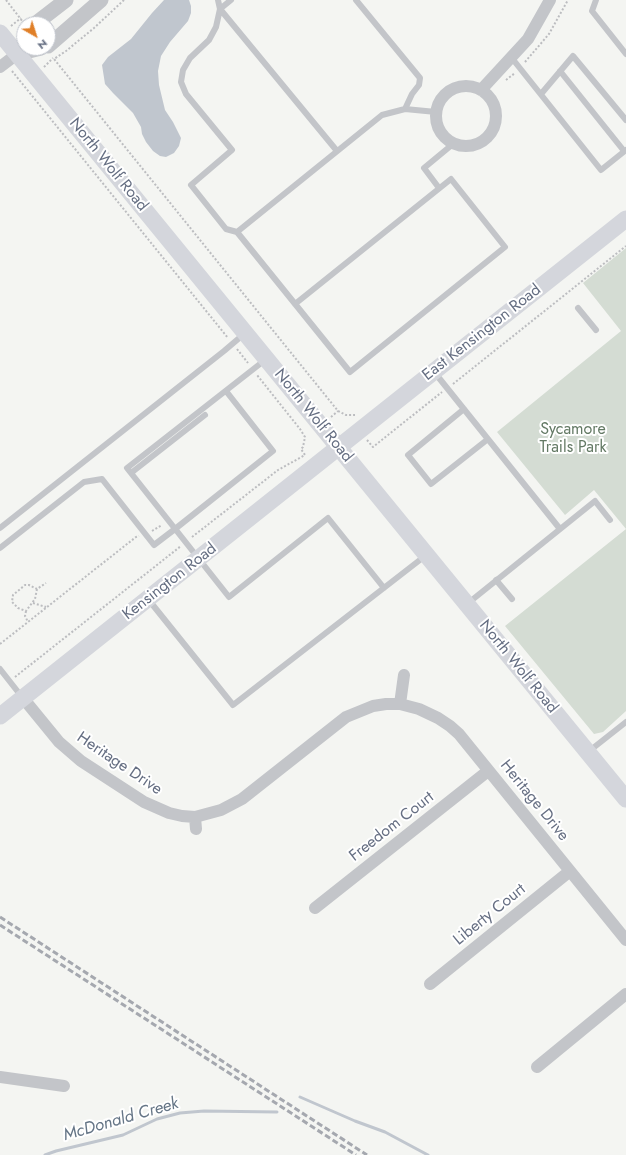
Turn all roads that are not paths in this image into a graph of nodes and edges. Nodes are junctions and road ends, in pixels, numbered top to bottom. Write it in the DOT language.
graph roads {
  1 [pos="66,0"];
  2 [pos="101,0"];
  3 [pos="218,0"];
  4 [pos="231,0"];
  5 [pos="356,0"];
  6 [pos="550,0"];
  7 [pos="596,0"];
  8 [pos="220,9"];
  9 [pos="45,16"];
  10 [pos="0,33"];
  11 [pos="56,39"];
  12 [pos="16,45"];
  13 [pos="16,52"];
  14 [pos="626,54"];
  15 [pos="26,56"];
  16 [pos="510,57"];
  17 [pos="0,67"];
  18 [pos="560,71"];
  19 [pos="481,90"];
  20 [pos="541,94"];
  21 [pos="405,109"];
  22 [pos="436,112"];
  23 [pos="626,120"];
  24 [pos="453,144"];
  25 [pos="625,150"];
  26 [pos="337,151"];
  27 [pos="439,188"];
  28 [pos="626,219"];
  29 [pos="237,232"];
  30 [pos="295,304"];
  31 [pos="578,308"];
  32 [pos="596,330"];
  33 [pos="245,333"];
  34 [pos="266,359"];
  35 [pos="434,372"];
  36 [pos="226,391"];
  37 [pos="464,409"];
  38 [pos="205,415"];
  39 [pos="488,439"];
  40 [pos="339,448"];
  41 [pos="131,473"];
  42 [pos="610,520"];
  43 [pos="0,528"];
  44 [pos="560,529"];
  45 [pos="175,530"];
  46 [pos="0,548"];
  47 [pos="427,555"];
  48 [pos="198,559"];
  49 [pos="496,580"];
  50 [pos="384,588"];
  51 [pos="148,599"];
  52 [pos="512,599"];
  53 [pos="467,604"];
  54 [pos="0,669"];
  55 [pos="404,675"];
  56 [pos="23,698"];
  57 [pos="400,704"];
  58 [pos="0,716"];
  59 [pos="626,722"];
  60 [pos="588,752"];
  61 [pos="488,771"];
  62 [pos="626,799"];
  63 [pos="195,816"];
  64 [pos="196,829"];
  65 [pos="570,871"];
  66 [pos="315,908"];
  67 [pos="626,940"];
  68 [pos="430,984"];
  69 [pos="626,994"];
  70 [pos="537,1067"];
  71 [pos="0,1077"];
  72 [pos="64,1086"];
  1 -- 9 [label="street"];
  2 -- 11 [label="street"];
  3 -- 8 [label="lane"];
  4 -- 8 [label="lane"];
  5 -- 21 [label="lane"];
  6 -- 16 [label="street"];
  7 -- 14 [label="lane"];
  8 -- 26 [label="lane"];
  8 -- 29 [label="lane"];
  10 -- 12 [label="main road, North Wolf Road"];
  13 -- 17 [label="street"];
  15 -- 33 [label="main road, North Wolf Road"];
  16 -- 19 [label="street"];
  16 -- 20 [label="lane"];
  18 -- 20 [label="lane"];
  18 -- 23 [label="lane"];
  18 -- 25 [label="lane"];
  19 -- 22 [label="street"];
  19 -- 24 [label="street"];
  20 -- 25 [label="lane"];
  21 -- 22 [label="lane"];
  21 -- 26 [label="lane"];
  22 -- 24 [label="street"];
  24 -- 27 [label="lane"];
  26 -- 29 [label="lane"];
  27 -- 30 [label="lane"];
  27 -- 30 [label="lane"];
  28 -- 35 [label="main road, East Kensington Road"];
  29 -- 30 [label="lane"];
  31 -- 32 [label="lane"];
  33 -- 34 [label="main road, North Wolf Road"];
  33 -- 43 [label="lane"];
  34 -- 36 [label="lane"];
  34 -- 40 [label="main road, North Wolf Road"];
  35 -- 37 [label="lane"];
  35 -- 40 [label="main road, East Kensington Road"];
  36 -- 41 [label="lane"];
  36 -- 45 [label="lane"];
  37 -- 39 [label="lane"];
  37 -- 39 [label="lane"];
  38 -- 41 [label="lane"];
  39 -- 44 [label="lane"];
  40 -- 47 [label="main road, North Wolf Road"];
  40 -- 48 [label="main road, Kensington Road"];
  41 -- 45 [label="lane"];
  42 -- 44 [label="lane"];
  44 -- 49 [label="lane"];
  45 -- 46 [label="lane"];
  45 -- 48 [label="lane"];
  47 -- 50 [label="lane"];
  47 -- 53 [label="main road, North Wolf Road"];
  48 -- 50 [label="lane"];
  48 -- 51 [label="main road, Kensington Road"];
  49 -- 52 [label="lane"];
  49 -- 53 [label="lane"];
  50 -- 51 [label="lane"];
  51 -- 56 [label="main road, Kensington Road"];
  53 -- 60 [label="main road, North Wolf Road"];
  54 -- 56 [label="lane"];
  55 -- 57 [label="street"];
  56 -- 58 [label="main road, Kensington Road"];
  56 -- 63 [label="street, Heritage Drive"];
  57 -- 61 [label="street, Heritage Drive"];
  57 -- 63 [label="street, Heritage Drive"];
  59 -- 60 [label="lane"];
  60 -- 62 [label="main road, North Wolf Road"];
  61 -- 65 [label="street, Heritage Drive"];
  61 -- 66 [label="street, Freedom Court"];
  63 -- 64 [label="street"];
  65 -- 67 [label="street, Heritage Drive"];
  65 -- 68 [label="street, Liberty Court"];
  69 -- 70 [label="street"];
  71 -- 72 [label="street"];
}
